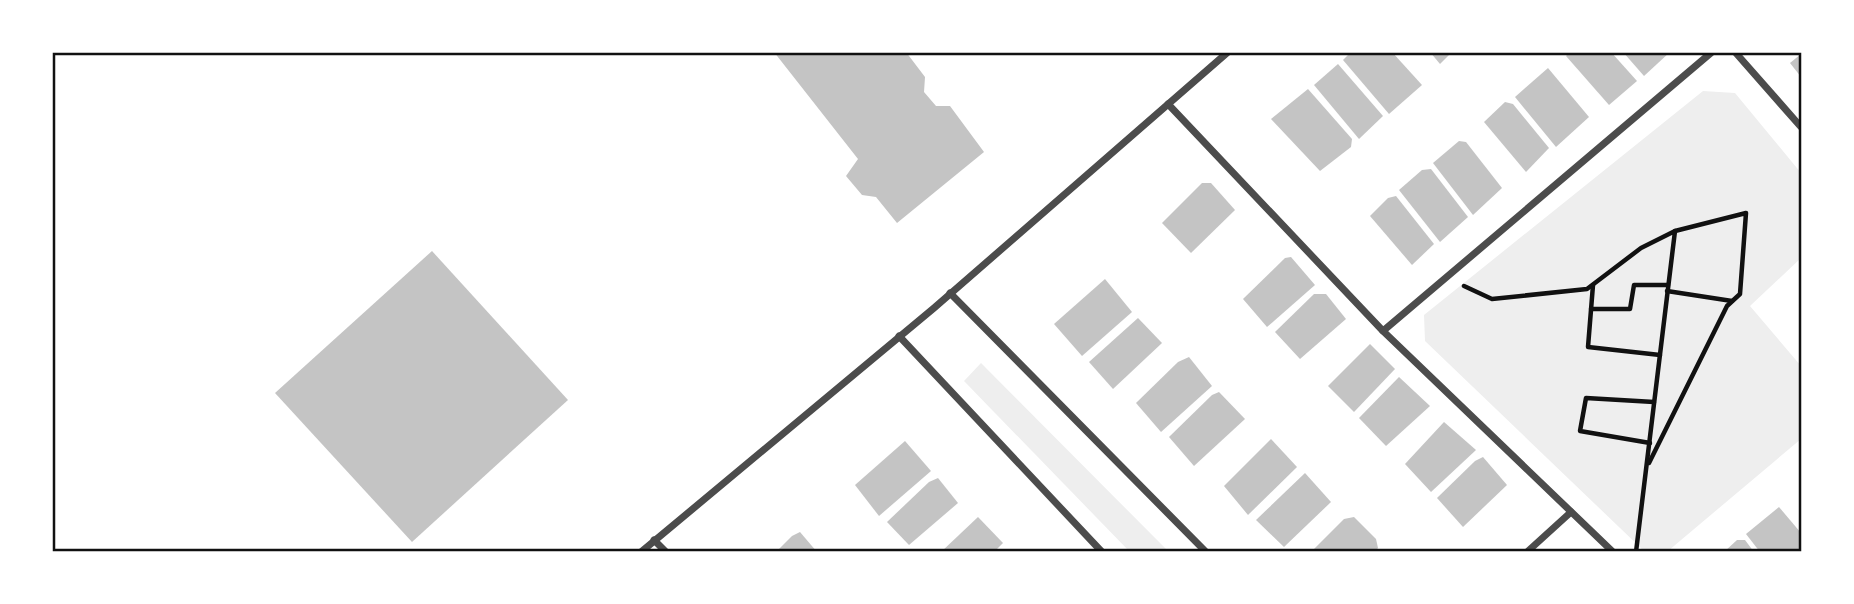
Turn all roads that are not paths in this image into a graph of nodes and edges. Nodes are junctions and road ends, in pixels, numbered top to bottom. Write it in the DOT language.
graph roads {
  1 [pos="1228,52"];
  2 [pos="1712,52"];
  3 [pos="1735,52"];
  4 [pos="1168,104"];
  5 [pos="1801,127"];
  6 [pos="950,293"];
  7 [pos="1383,331"];
  8 [pos="899,336"];
  9 [pos="1571,512"];
  10 [pos="654,540"];
  11 [pos="641,551"];
  12 [pos="666,551"];
  13 [pos="1102,551"];
  14 [pos="1206,551"];
  15 [pos="1528,551"];
  16 [pos="1614,551"];
  1 -- 4 [label="street"];
  2 -- 7 [label="street"];
  3 -- 5 [label="street"];
  4 -- 6 [label="street"];
  4 -- 7 [label="street"];
  6 -- 8 [label="street"];
  6 -- 14 [label="street"];
  7 -- 9 [label="street"];
  8 -- 10 [label="street"];
  8 -- 13 [label="street"];
  9 -- 15 [label="street"];
  9 -- 16 [label="street"];
  10 -- 11 [label="street"];
  10 -- 12 [label="street"];
}
